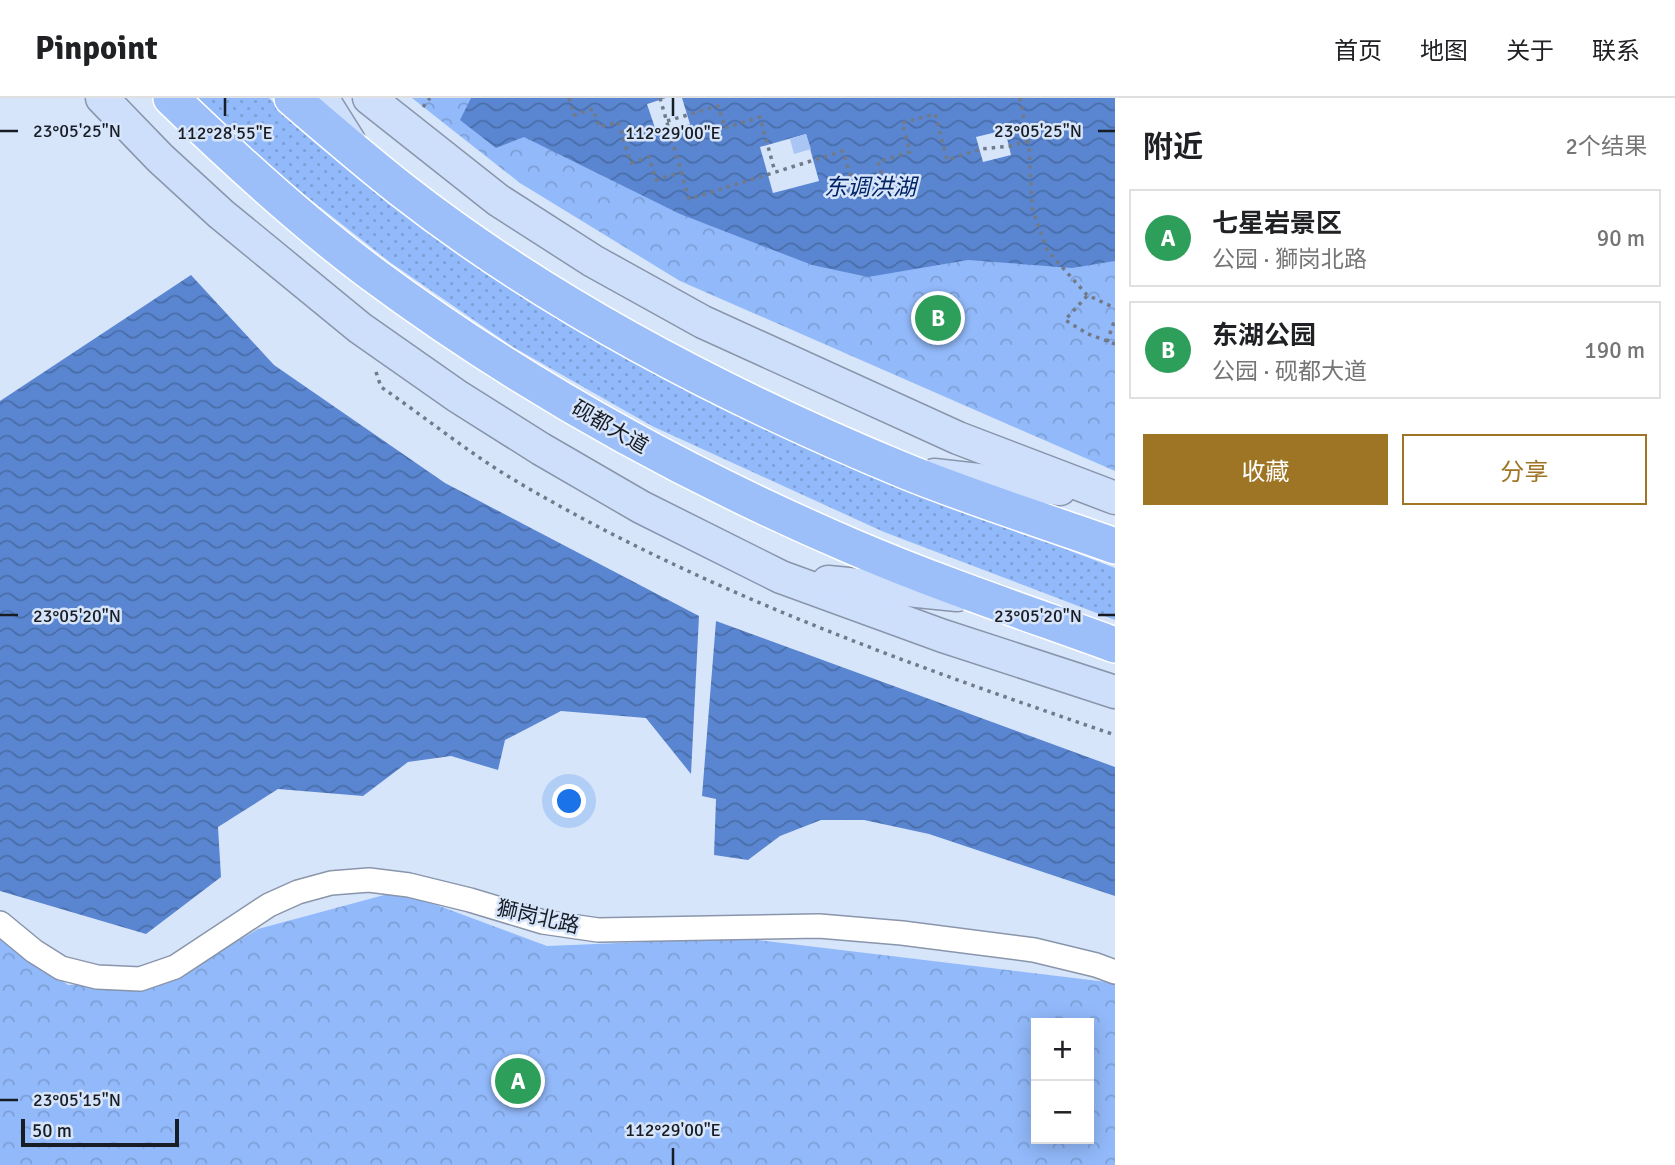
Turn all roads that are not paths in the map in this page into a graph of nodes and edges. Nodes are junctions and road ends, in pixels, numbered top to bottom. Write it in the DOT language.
graph roads {
  1 [pos="102,98"];
  2 [pos="132,98"];
  3 [pos="170,98"];
  4 [pos="292,98"];
  5 [pos="322,98"];
  6 [pos="369,98"];
  7 [pos="358,154"];
  8 [pos="160,158"];
  9 [pos="907,471"];
  10 [pos="1111,496"];
  11 [pos="1115,546"];
  12 [pos="781,577"];
  13 [pos="981,597"];
  14 [pos="1115,645"];
  15 [pos="1115,692"];
  16 [pos="0,923"];
  17 [pos="1115,972"];
  1 -- 8 [label="street"];
  2 -- 8 [label="street"];
  3 -- 13 [label="main road, 砚都大道"];
  4 -- 7 [label="main road"];
  5 -- 7 [label="street"];
  6 -- 10 [label="street"];
  7 -- 9 [label="main road"];
  8 -- 12 [label="street"];
  9 -- 10 [label="street"];
  9 -- 11 [label="main road"];
  12 -- 13 [label="street"];
  12 -- 15 [label="street"];
  13 -- 14 [label="main road, 砚都大道"];
  16 -- 17 [label="street, 獅岗北路"];
}
